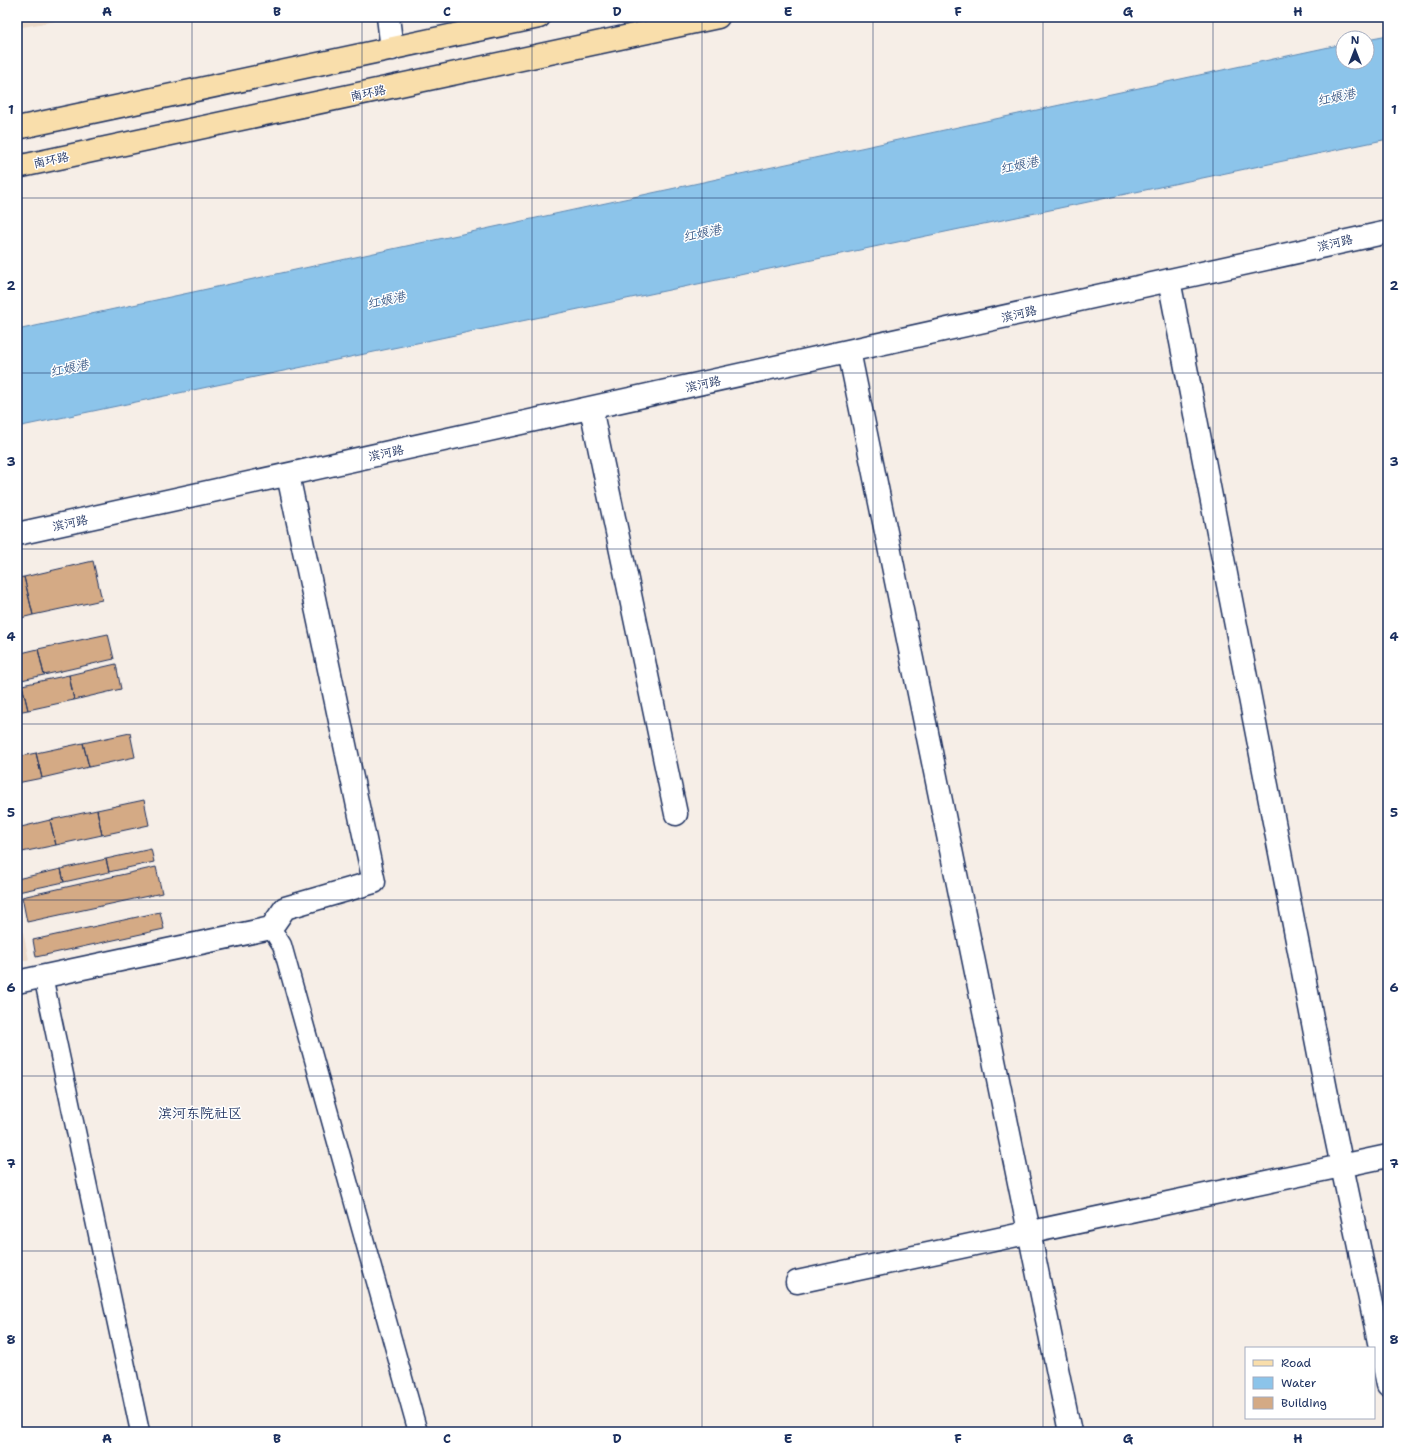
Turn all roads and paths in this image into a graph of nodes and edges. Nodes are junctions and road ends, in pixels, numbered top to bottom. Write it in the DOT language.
graph roads {
  1 [pos="388,17"];
  2 [pos="539,17"];
  3 [pos="718,17"];
  4 [pos="392,49"];
  5 [pos="17,128"];
  6 [pos="17,168"];
  7 [pos="1388,232"];
  8 [pos="1169,280"];
  9 [pos="849,351"];
  10 [pos="591,408"];
  11 [pos="288,475"];
  12 [pos="17,534"];
  13 [pos="676,814"];
  14 [pos="271,928"];
  15 [pos="43,976"];
  16 [pos="17,982"];
  17 [pos="1388,1156"];
  18 [pos="1342,1166"];
  19 [pos="1029,1233"];
  20 [pos="797,1282"];
  21 [pos="1388,1385"];
  22 [pos="140,1432"];
  23 [pos="418,1432"];
  24 [pos="1070,1432"];
  1 -- 4 [label="street"];
  2 -- 4 [label="main road"];
  3 -- 6 [label="main road, 南环路"];
  4 -- 5 [label="main road"];
  7 -- 8 [label="street, 滨河路"];
  8 -- 9 [label="street, 滨河路"];
  8 -- 18 [label="street"];
  9 -- 10 [label="street, 滨河路"];
  9 -- 19 [label="street"];
  10 -- 11 [label="street, 滨河路"];
  10 -- 13 [label="street"];
  11 -- 12 [label="street, 滨河路"];
  11 -- 14 [label="street"];
  14 -- 15 [label="street"];
  14 -- 23 [label="lane"];
  15 -- 16 [label="street"];
  15 -- 22 [label="lane"];
  17 -- 18 [label="street"];
  18 -- 19 [label="street"];
  18 -- 21 [label="street"];
  19 -- 20 [label="street"];
  19 -- 24 [label="street"];
}
